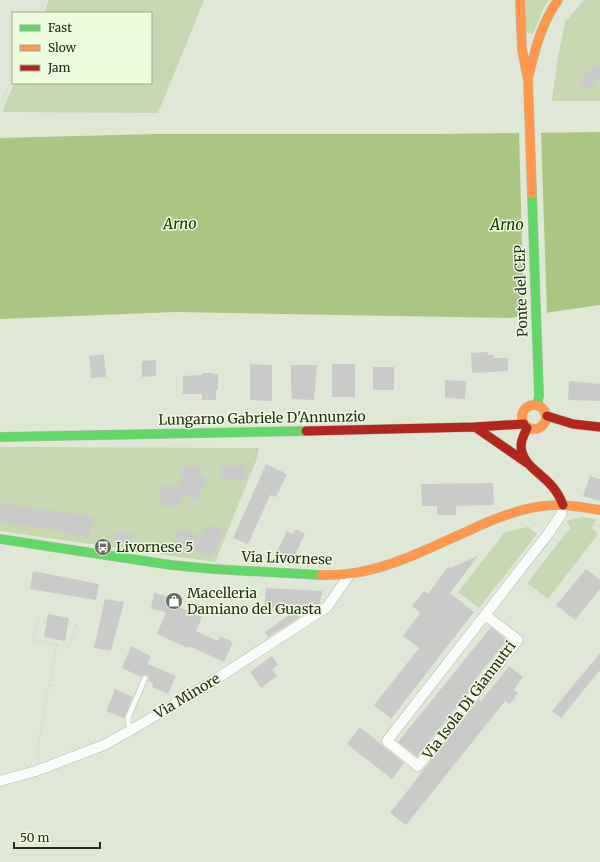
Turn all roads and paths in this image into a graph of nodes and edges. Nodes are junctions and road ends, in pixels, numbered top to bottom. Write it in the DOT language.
graph roads {
  1 [pos="45,0"];
  2 [pos="103,0"];
  3 [pos="133,0"];
  4 [pos="157,0"];
  5 [pos="520,0"];
  6 [pos="558,0"];
  7 [pos="40,12"];
  8 [pos="97,12"];
  9 [pos="127,12"];
  10 [pos="152,12"];
  11 [pos="152,19"];
  12 [pos="192,20"];
  13 [pos="12,78"];
  14 [pos="528,80"];
  15 [pos="66,84"];
  16 [pos="95,84"];
  17 [pos="122,84"];
  18 [pos="113,103"];
  19 [pos="85,104"];
  20 [pos="57,105"];
  21 [pos="0,107"];
  22 [pos="537,405"];
  23 [pos="547,416"];
  24 [pos="525,426"];
  25 [pos="475,427"];
  26 [pos="600,427"];
  27 [pos="0,437"];
  28 [pos="529,465"];
  29 [pos="563,505"];
  30 [pos="600,510"];
  31 [pos="600,525"];
  32 [pos="548,534"];
  33 [pos="0,539"];
  34 [pos="350,574"];
  35 [pos="515,578"];
  36 [pos="546,602"];
  37 [pos="485,615"];
  38 [pos="38,618"];
  39 [pos="76,624"];
  40 [pos="57,644"];
  41 [pos="145,678"];
  42 [pos="131,730"];
  43 [pos="36,771"];
  44 [pos="0,781"];
  1 -- 7 [label="path"];
  2 -- 8 [label="path"];
  3 -- 9 [label="path"];
  4 -- 10 [label="path"];
  5 -- 14 [label="main road, Ponte del CEP"];
  6 -- 14 [label="main road, Ponte del CEP"];
  11 -- 12 [label="path"];
  13 -- 21 [label="path"];
  14 -- 22 [label="main road, Ponte del CEP"];
  15 -- 20 [label="path"];
  16 -- 19 [label="path"];
  17 -- 18 [label="path"];
  22 -- 23 [label="main road"];
  22 -- 24 [label="main road"];
  23 -- 24 [label="main road"];
  23 -- 26 [label="main road"];
  24 -- 25 [label="main road, Lungarno Gabriele D'Annunzio"];
  24 -- 28 [label="main road"];
  25 -- 27 [label="main road, Lungarno Gabriele D'Annunzio"];
  25 -- 28 [label="main road"];
  28 -- 29 [label="main road"];
  29 -- 30 [label="main road, Via Livornese"];
  29 -- 32 [label="street, Via Isola Di Giannutri"];
  29 -- 34 [label="main road, Via Livornese"];
  31 -- 32 [label="path"];
  32 -- 35 [label="street, Via Isola Di Giannutri"];
  33 -- 34 [label="main road, Via Livornese"];
  34 -- 42 [label="street, Via Minore"];
  35 -- 36 [label="path"];
  35 -- 37 [label="street, Via Isola Di Giannutri"];
  37 -- 37 [label="street, Via Isola Di Giannutri"];
  38 -- 40 [label="path"];
  39 -- 40 [label="path"];
  40 -- 43 [label="path"];
  41 -- 42 [label="lane"];
  42 -- 43 [label="street, Via Minore"];
  43 -- 44 [label="street, Via Minore"];
}
